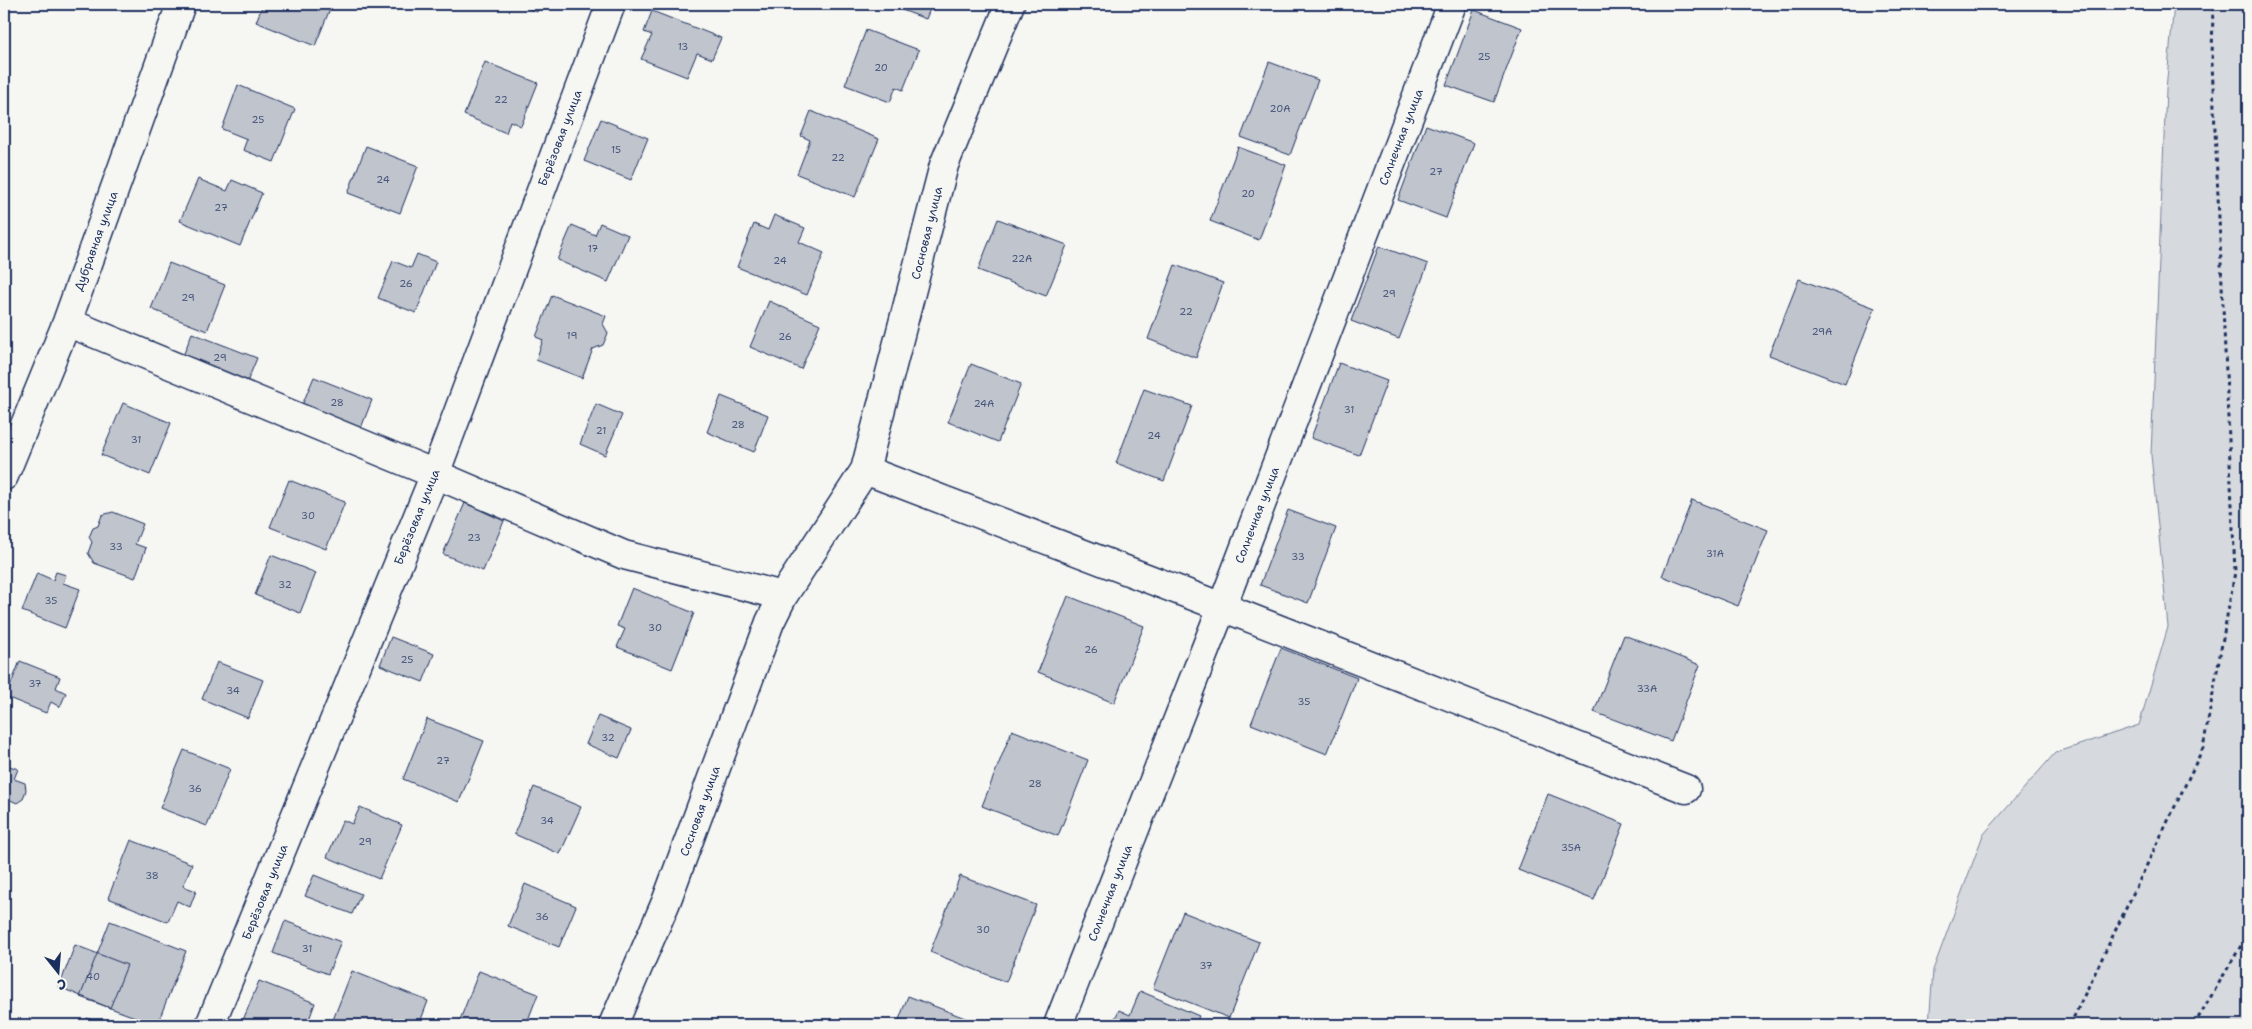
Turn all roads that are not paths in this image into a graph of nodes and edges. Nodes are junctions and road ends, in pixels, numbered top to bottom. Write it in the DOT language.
graph roads {
  1 [pos="181,4"];
  2 [pos="611,4"];
  3 [pos="1010,4"];
  4 [pos="1452,4"];
  5 [pos="67,322"];
  6 [pos="866,470"];
  7 [pos="435,474"];
  8 [pos="4,476"];
  9 [pos="783,596"];
  10 [pos="1222,607"];
  11 [pos="1686,789"];
  12 [pos="210,1025"];
  13 [pos="613,1025"];
  14 [pos="1058,1025"];
  1 -- 5 [label="street, Дубравная улица"];
  2 -- 7 [label="street, Берёзовая улица"];
  3 -- 6 [label="street, Сосновая улица"];
  4 -- 10 [label="street, Солнечная улица"];
  5 -- 7 [label="street"];
  5 -- 8 [label="street, Дубравная улица"];
  6 -- 9 [label="street, Сосновая улица"];
  6 -- 10 [label="street"];
  7 -- 9 [label="street"];
  7 -- 12 [label="street, Берёзовая улица"];
  9 -- 13 [label="street, Сосновая улица"];
  10 -- 11 [label="street"];
  10 -- 14 [label="street, Солнечная улица"];
}
